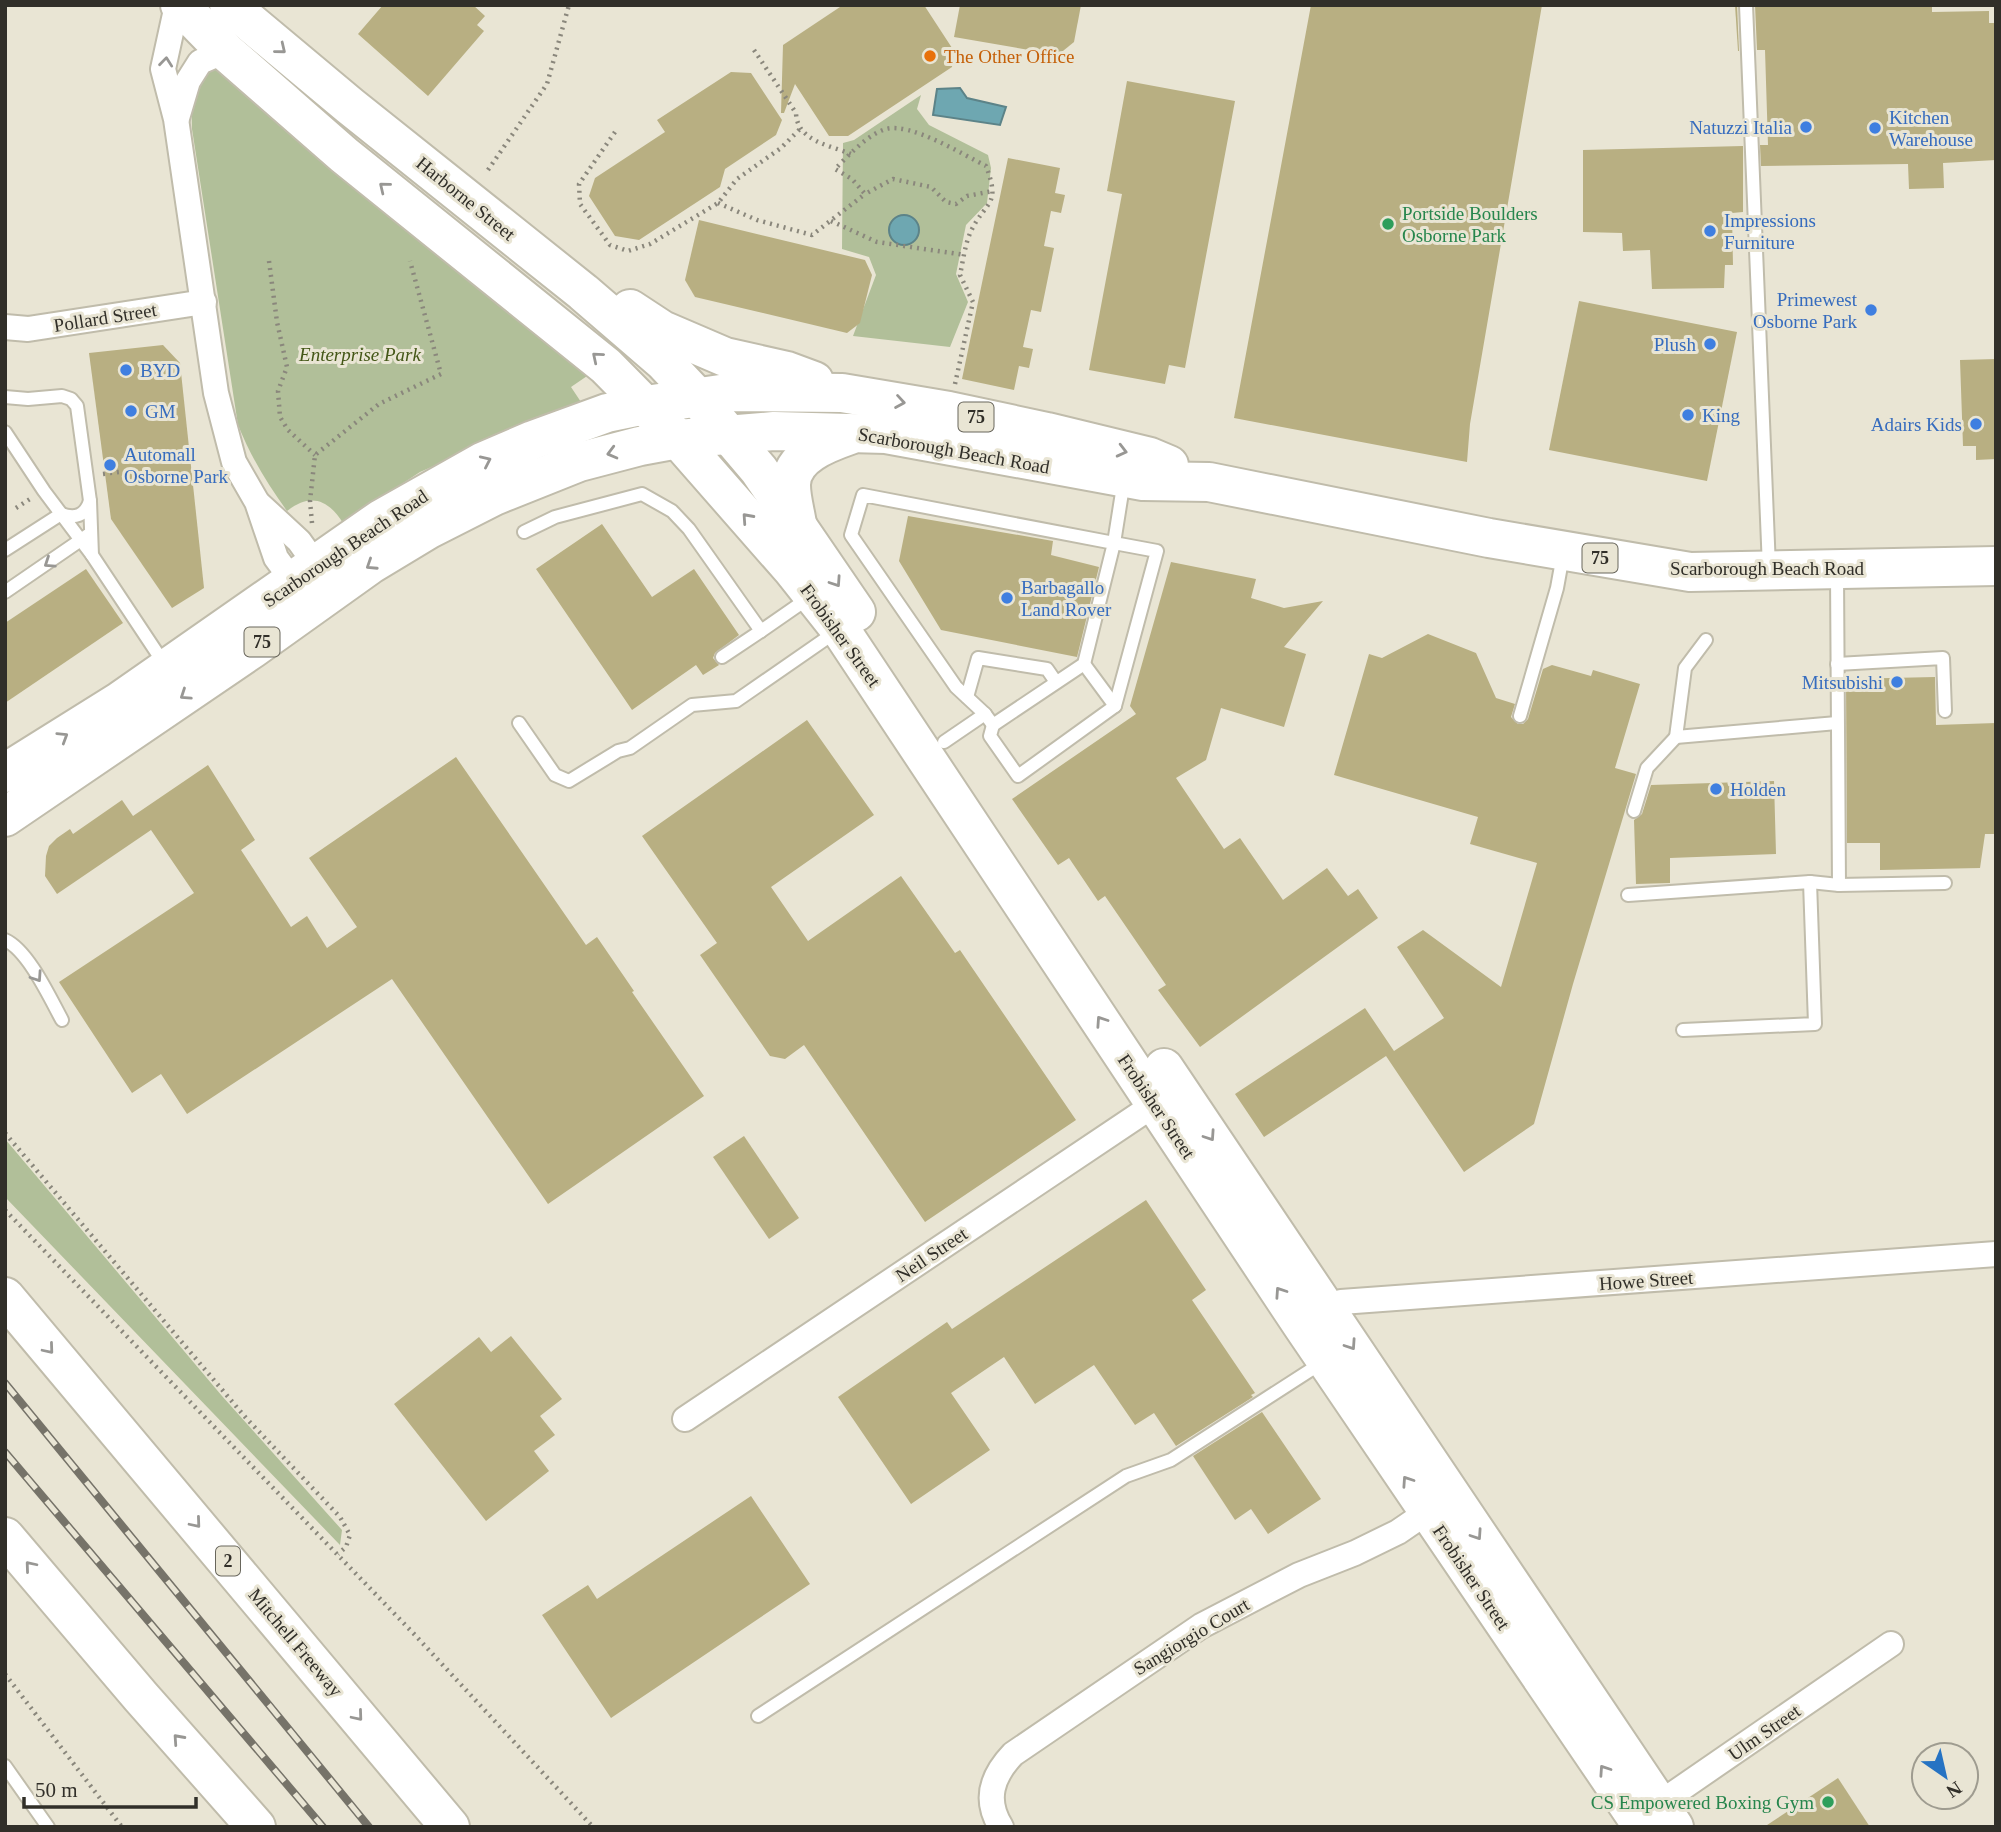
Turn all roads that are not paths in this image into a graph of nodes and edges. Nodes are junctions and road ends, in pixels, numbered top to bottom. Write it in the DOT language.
graph roads {
  1 [pos="178,5"];
  2 [pos="229,5"];
  3 [pos="1746,5"];
  4 [pos="225,51"];
  5 [pos="176,118"];
  6 [pos="583,292"];
  7 [pos="204,302"];
  8 [pos="5,327"];
  9 [pos="842,393"];
  10 [pos="5,397"];
  11 [pos="697,397"];
  12 [pos="646,405"];
  13 [pos="5,432"];
  14 [pos="857,432"];
  15 [pos="729,433"];
  16 [pos="678,439"];
  17 [pos="1124,478"];
  18 [pos="1209,482"];
  19 [pos="90,501"];
  20 [pos="61,514"];
  21 [pos="797,526"];
  22 [pos="524,532"];
  23 [pos="86,537"];
  24 [pos="1114,543"];
  25 [pos="5,550"];
  26 [pos="1564,552"];
  27 [pos="1996,566"];
  28 [pos="1837,570"];
  29 [pos="1770,572"];
  30 [pos="313,575"];
  31 [pos="5,592"];
  32 [pos="813,595"];
  33 [pos="840,629"];
  34 [pos="761,631"];
  35 [pos="1706,640"];
  36 [pos="722,657"];
  37 [pos="1084,664"];
  38 [pos="1837,664"];
  39 [pos="167,668"];
  40 [pos="1056,682"];
  41 [pos="967,696"];
  42 [pos="1115,706"];
  43 [pos="1945,710"];
  44 [pos="985,714"];
  45 [pos="1520,716"];
  46 [pos="519,723"];
  47 [pos="1837,723"];
  48 [pos="993,725"];
  49 [pos="1676,737"];
  50 [pos="944,742"];
  51 [pos="5,773"];
  52 [pos="1634,811"];
  53 [pos="5,817"];
  54 [pos="1810,881"];
  55 [pos="1945,883"];
  56 [pos="1839,885"];
  57 [pos="1628,895"];
  58 [pos="5,940"];
  59 [pos="62,1020"];
  60 [pos="1683,1030"];
  61 [pos="1166,1096"];
  62 [pos="1996,1254"];
  63 [pos="5,1297"];
  64 [pos="1314,1317"];
  65 [pos="1326,1360"];
  66 [pos="685,1419"];
  67 [pos="1439,1504"];
  68 [pos="5,1537"];
  69 [pos="1891,1644"];
  70 [pos="758,1716"];
  71 [pos="5,1766"];
  72 [pos="1653,1819"];
  73 [pos="48,1827"];
  74 [pos="256,1827"];
  75 [pos="450,1827"];
  76 [pos="1001,1827"];
  1 -- 4 [label="main road"];
  5 -- 1 [label="street, one-way"];
  2 -- 6 [label="main road, Harborne Street, one-way"];
  3 -- 29 [label="lane"];
  4 -- 5 [label="street"];
  12 -- 4 [label="main road, one-way"];
  5 -- 7 [label="street"];
  6 -- 9 [label="main road"];
  6 -- 11 [label="main road, Harborne Street"];
  7 -- 8 [label="street, Pollard Street"];
  7 -- 30 [label="street"];
  9 -- 11 [label="main road, Scarborough Beach Road / 75"];
  9 -- 18 [label="main road, Scarborough Beach Road / 75, one-way"];
  10 -- 19 [label="lane"];
  11 -- 12 [label="main road, Scarborough Beach Road / 75"];
  11 -- 15 [label="main road, Frobisher Street"];
  12 -- 16 [label="main road, Frobisher Street"];
  30 -- 12 [label="main road, Scarborough Beach Road / 75, one-way"];
  13 -- 20 [label="lane"];
  14 -- 15 [label="main road, Scarborough Beach Road / 75"];
  14 -- 17 [label="main road, Scarborough Beach Road / 75"];
  14 -- 21 [label="main road"];
  15 -- 16 [label="main road, Scarborough Beach Road / 75"];
  15 -- 21 [label="main road, Frobisher Street"];
  16 -- 30 [label="main road, Scarborough Beach Road / 75, one-way"];
  32 -- 16 [label="main road, Frobisher Street, one-way"];
  17 -- 18 [label="main road, Scarborough Beach Road / 75"];
  17 -- 24 [label="lane"];
  18 -- 26 [label="main road, Scarborough Beach Road / 75"];
  19 -- 20 [label="lane"];
  19 -- 23 [label="lane"];
  20 -- 23 [label="lane"];
  20 -- 25 [label="lane"];
  21 -- 50 [label="main road, Frobisher Street, one-way"];
  22 -- 34 [label="lane"];
  23 -- 31 [label="lane, one-way"];
  23 -- 39 [label="lane"];
  24 -- 37 [label="lane"];
  24 -- 41 [label="lane"];
  24 -- 42 [label="lane"];
  26 -- 29 [label="main road, Scarborough Beach Road / 75"];
  26 -- 45 [label="lane"];
  27 -- 28 [label="main road, Scarborough Beach Road / 75"];
  28 -- 29 [label="main road, Scarborough Beach Road / 75"];
  28 -- 38 [label="lane"];
  30 -- 39 [label="main road, Scarborough Beach Road / 75"];
  30 -- 53 [label="main road, Scarborough Beach Road / 75, one-way"];
  32 -- 33 [label="main road, Frobisher Street"];
  32 -- 34 [label="lane"];
  33 -- 46 [label="lane"];
  61 -- 33 [label="main road, Frobisher Street, one-way"];
  34 -- 36 [label="lane"];
  35 -- 49 [label="lane"];
  37 -- 40 [label="lane"];
  37 -- 42 [label="lane"];
  38 -- 43 [label="lane"];
  38 -- 47 [label="lane"];
  51 -- 39 [label="main road, Scarborough Beach Road / 75, one-way"];
  40 -- 41 [label="lane"];
  40 -- 48 [label="lane"];
  41 -- 44 [label="lane"];
  42 -- 48 [label="lane"];
  44 -- 48 [label="lane"];
  44 -- 50 [label="lane"];
  47 -- 49 [label="lane"];
  47 -- 56 [label="lane"];
  49 -- 52 [label="lane"];
  50 -- 61 [label="main road, Frobisher Street"];
  54 -- 56 [label="lane"];
  54 -- 57 [label="lane"];
  54 -- 60 [label="lane"];
  55 -- 56 [label="lane"];
  58 -- 59 [label="lane, one-way"];
  61 -- 64 [label="main road, Frobisher Street"];
  61 -- 66 [label="street, Neil Street"];
  62 -- 64 [label="street, Howe Street"];
  63 -- 75 [label="main road, Mitchell Freeway / 2, one-way"];
  64 -- 65 [label="main road, Frobisher Street"];
  64 -- 67 [label="main road, Frobisher Street, one-way"];
  67 -- 65 [label="main road, Frobisher Street, one-way"];
  65 -- 70 [label="lane"];
  67 -- 72 [label="main road, Frobisher Street"];
  67 -- 76 [label="street, Sangiorgio Court"];
  74 -- 68 [label="main road, one-way"];
  69 -- 72 [label="street, Ulm Street"];
  71 -- 73 [label="lane"];
}
